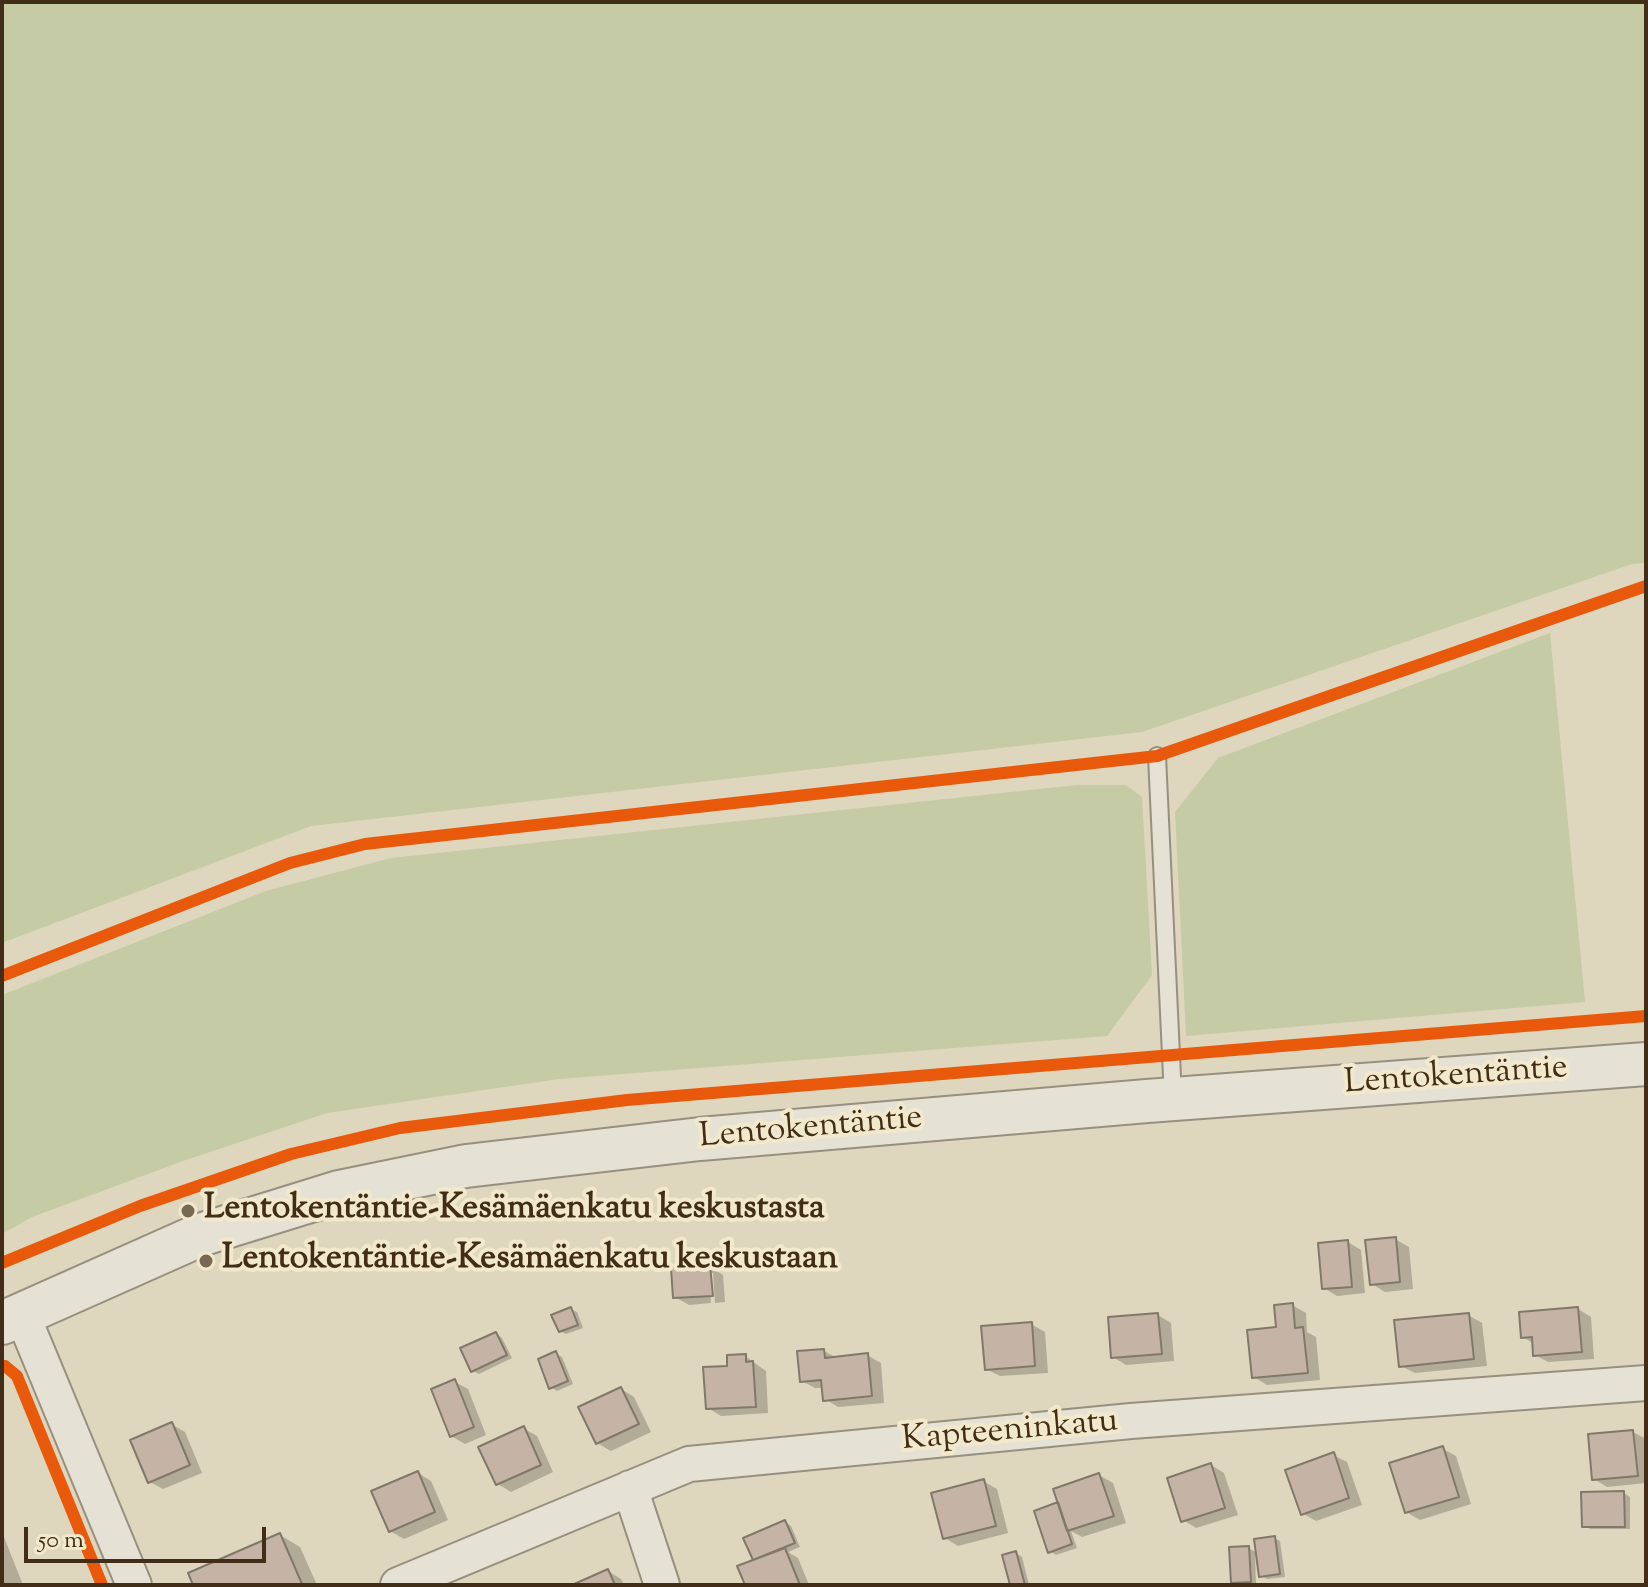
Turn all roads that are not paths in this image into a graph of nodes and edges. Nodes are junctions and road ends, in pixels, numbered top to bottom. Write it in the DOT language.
graph roads {
  1 [pos="1157,756"];
  2 [pos="1646,1064"];
  3 [pos="1173,1100"];
  4 [pos="11,1318"];
  5 [pos="1646,1383"];
  6 [pos="630,1488"];
  7 [pos="134,1585"];
  8 [pos="398,1585"];
  9 [pos="662,1585"];
  1 -- 3 [label="lane"];
  2 -- 3 [label="street, Lentokentäntie"];
  3 -- 4 [label="street, Lentokentäntie"];
  4 -- 7 [label="street"];
  5 -- 6 [label="street, Kapteeninkatu"];
  6 -- 8 [label="street, Kapteeninkatu"];
  6 -- 9 [label="street"];
}
